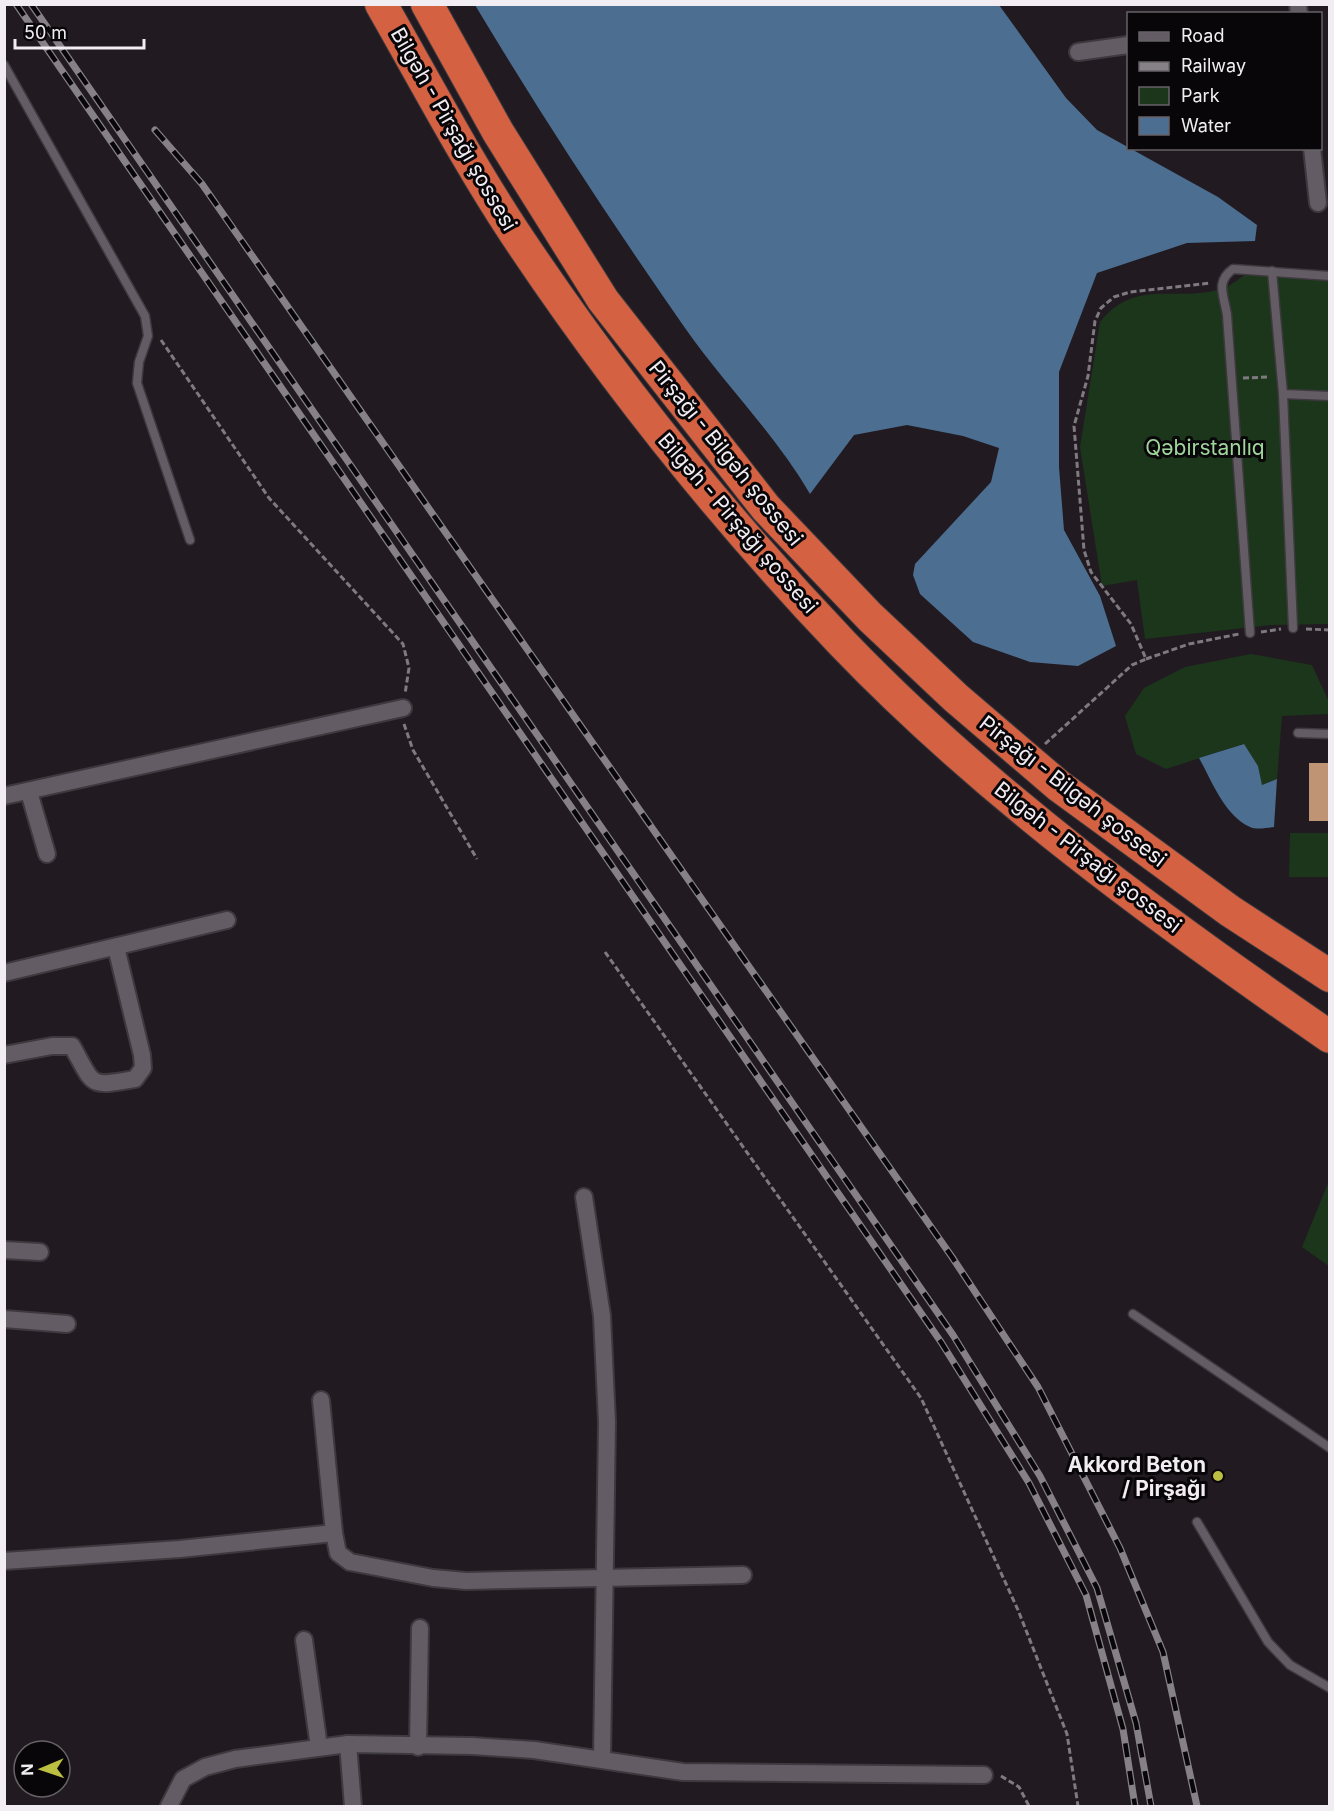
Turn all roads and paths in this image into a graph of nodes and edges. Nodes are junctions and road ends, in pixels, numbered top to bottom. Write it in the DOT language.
graph roads {
  1 [pos="381,4"];
  2 [pos="427,4"];
  3 [pos="1127,45"];
  4 [pos="1078,52"];
  5 [pos="4,65"];
  6 [pos="1312,150"];
  7 [pos="1318,203"];
  8 [pos="1272,271"];
  9 [pos="1329,276"];
  10 [pos="1221,282"];
  11 [pos="145,316"];
  12 [pos="1281,376"];
  13 [pos="1232,379"];
  14 [pos="1283,394"];
  15 [pos="1329,396"];
  16 [pos="190,540"];
  17 [pos="1293,628"];
  18 [pos="1250,633"];
  19 [pos="403,708"];
  20 [pos="1298,733"];
  21 [pos="1329,734"];
  22 [pos="1028,759"];
  23 [pos="29,792"];
  24 [pos="4,796"];
  25 [pos="47,854"];
  26 [pos="477,859"];
  27 [pos="228,920"];
  28 [pos="1203,945"];
  29 [pos="116,947"];
  30 [pos="605,952"];
  31 [pos="4,973"];
  32 [pos="1329,976"];
  33 [pos="1329,1016"];
  34 [pos="1329,1037"];
  35 [pos="4,1055"];
  36 [pos="584,1197"];
  37 [pos="4,1250"];
  38 [pos="40,1252"];
  39 [pos="1133,1314"];
  40 [pos="4,1319"];
  41 [pos="67,1324"];
  42 [pos="321,1400"];
  43 [pos="1329,1448"];
  44 [pos="1197,1522"];
  45 [pos="334,1533"];
  46 [pos="4,1561"];
  47 [pos="743,1575"];
  48 [pos="603,1579"];
  49 [pos="420,1628"];
  50 [pos="304,1640"];
  51 [pos="1329,1688"];
  52 [pos="348,1744"];
  53 [pos="319,1747"];
  54 [pos="418,1747"];
  55 [pos="602,1759"];
  56 [pos="984,1775"];
  57 [pos="169,1806"];
  58 [pos="353,1806"];
  59 [pos="1029,1806"];
  60 [pos="1078,1806"];
  1 -- 28 [label="highway, Bilgəh - Pirşağı şossesi"];
  2 -- 22 [label="highway, Pirşağı - Bilgəh şossesi"];
  3 -- 4 [label="street"];
  5 -- 11 [label="lane"];
  6 -- 7 [label="street"];
  8 -- 9 [label="lane"];
  8 -- 10 [label="lane"];
  8 -- 12 [label="lane"];
  10 -- 13 [label="lane"];
  10 -- 22 [label="path"];
  11 -- 16 [label="lane"];
  11 -- 19 [label="path"];
  12 -- 13 [label="path"];
  12 -- 14 [label="lane"];
  13 -- 18 [label="lane"];
  14 -- 15 [label="lane"];
  14 -- 17 [label="lane"];
  19 -- 23 [label="street"];
  19 -- 26 [label="path"];
  20 -- 21 [label="lane"];
  22 -- 32 [label="highway, Pirşağı - Bilgəh şossesi"];
  23 -- 24 [label="street"];
  23 -- 25 [label="street"];
  27 -- 29 [label="street"];
  28 -- 33 [label="highway"];
  28 -- 34 [label="highway"];
  29 -- 31 [label="street"];
  29 -- 35 [label="street"];
  30 -- 60 [label="path"];
  36 -- 48 [label="street"];
  37 -- 38 [label="street"];
  39 -- 43 [label="lane"];
  40 -- 41 [label="street"];
  42 -- 45 [label="street"];
  44 -- 51 [label="lane"];
  45 -- 46 [label="street"];
  45 -- 48 [label="street"];
  47 -- 48 [label="street"];
  48 -- 55 [label="street"];
  49 -- 54 [label="street"];
  50 -- 53 [label="street"];
  52 -- 53 [label="street"];
  52 -- 54 [label="street"];
  52 -- 58 [label="street"];
  53 -- 57 [label="street"];
  54 -- 55 [label="street"];
  55 -- 56 [label="street"];
  56 -- 59 [label="path"];
}
